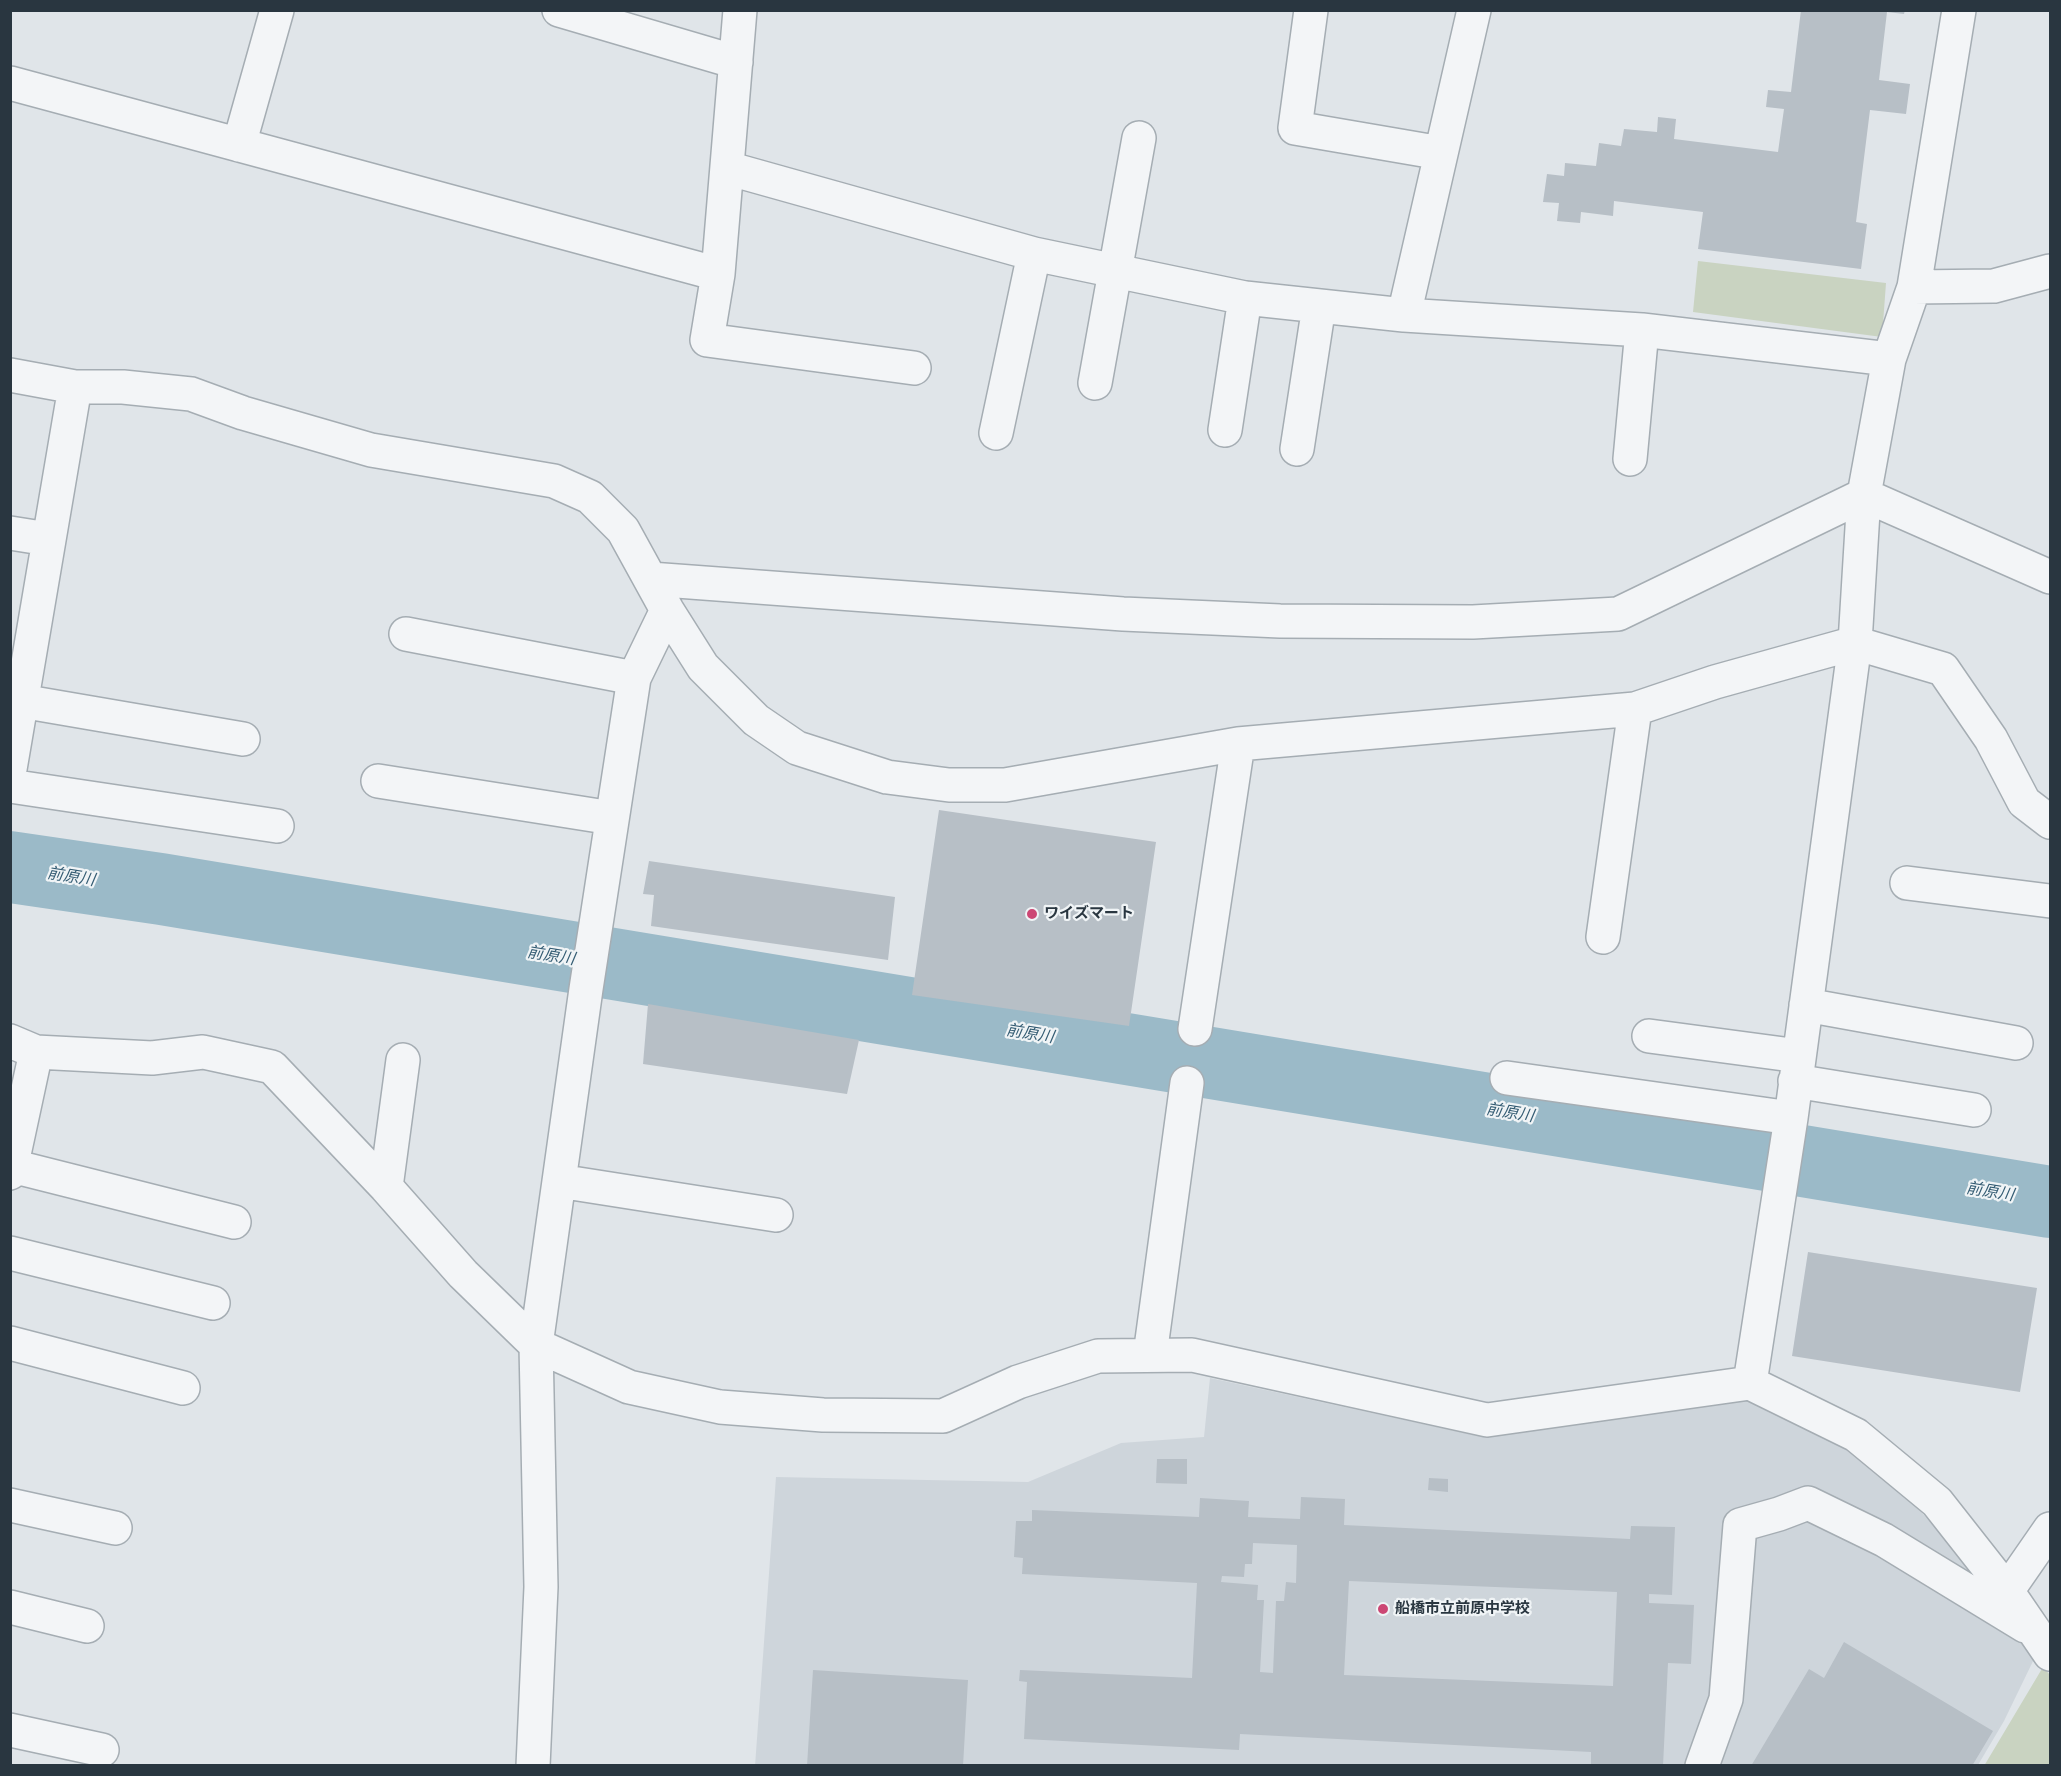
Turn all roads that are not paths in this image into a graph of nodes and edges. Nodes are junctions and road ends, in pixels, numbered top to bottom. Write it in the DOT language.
graph roads {
  1 [pos="277,10"];
  2 [pos="560,10"];
  3 [pos="740,10"];
  4 [pos="1311,10"];
  5 [pos="1473,10"];
  6 [pos="1959,10"];
  7 [pos="736,62"];
  8 [pos="10,83"];
  9 [pos="1139,138"];
  10 [pos="239,145"];
  11 [pos="1441,153"];
  12 [pos="727,168"];
  13 [pos="1035,254"];
  14 [pos="2050,271"];
  15 [pos="1116,272"];
  16 [pos="718,274"];
  17 [pos="1914,287"];
  18 [pos="1245,298"];
  19 [pos="1319,306"];
  20 [pos="1404,315"];
  21 [pos="1642,330"];
  22 [pos="1889,359"];
  23 [pos="914,368"];
  24 [pos="10,375"];
  25 [pos="1095,383"];
  26 [pos="75,387"];
  27 [pos="1225,430"];
  28 [pos="996,433"];
  29 [pos="1297,448"];
  30 [pos="1630,459"];
  31 [pos="1864,495"];
  32 [pos="10,533"];
  33 [pos="48,539"];
  34 [pos="2050,577"];
  35 [pos="650,579"];
  36 [pos="667,610"];
  37 [pos="406,634"];
  38 [pos="1855,643"];
  39 [pos="634,678"];
  40 [pos="21,701"];
  41 [pos="1635,709"];
  42 [pos="243,739"];
  43 [pos="1238,744"];
  44 [pos="10,768"];
  45 [pos="378,781"];
  46 [pos="10,786"];
  47 [pos="612,818"];
  48 [pos="2050,822"];
  49 [pos="277,826"];
  50 [pos="1907,883"];
  51 [pos="2050,901"];
  52 [pos="1603,937"];
  53 [pos="1806,1005"];
  54 [pos="1195,1029"];
  55 [pos="1649,1036"];
  56 [pos="2016,1043"];
  57 [pos="23,1047"];
  58 [pos="403,1060"];
  59 [pos="1797,1069"];
  60 [pos="1507,1078"];
  61 [pos="1187,1083"];
  62 [pos="1974,1110"];
  63 [pos="1790,1128"];
  64 [pos="11,1170"];
  65 [pos="559,1181"];
  66 [pos="386,1187"];
  67 [pos="776,1215"];
  68 [pos="234,1222"];
  69 [pos="10,1253"];
  70 [pos="213,1303"];
  71 [pos="10,1343"];
  72 [pos="536,1345"];
  73 [pos="1150,1355"];
  74 [pos="1750,1383"];
  75 [pos="183,1388"];
  76 [pos="10,1505"];
  77 [pos="115,1528"];
  78 [pos="2050,1529"];
  79 [pos="2007,1591"];
  80 [pos="10,1607"];
  81 [pos="87,1626"];
  82 [pos="2042,1643"];
  83 [pos="10,1730"];
  84 [pos="102,1750"];
  85 [pos="533,1766"];
  86 [pos="1702,1766"];
  1 -- 10 [label="street"];
  2 -- 7 [label="street"];
  3 -- 7 [label="street"];
  4 -- 11 [label="street"];
  5 -- 11 [label="street"];
  6 -- 17 [label="street"];
  7 -- 12 [label="street"];
  8 -- 10 [label="street"];
  9 -- 15 [label="street"];
  10 -- 16 [label="street"];
  11 -- 20 [label="street"];
  12 -- 13 [label="street"];
  12 -- 16 [label="street"];
  13 -- 15 [label="street"];
  13 -- 28 [label="street"];
  14 -- 17 [label="street"];
  15 -- 18 [label="street"];
  15 -- 25 [label="street"];
  16 -- 23 [label="street"];
  17 -- 22 [label="street"];
  18 -- 19 [label="street"];
  18 -- 27 [label="street"];
  19 -- 20 [label="street"];
  19 -- 29 [label="street"];
  20 -- 21 [label="street"];
  21 -- 22 [label="street"];
  21 -- 30 [label="street"];
  22 -- 31 [label="street"];
  24 -- 26 [label="street"];
  26 -- 33 [label="street"];
  26 -- 35 [label="street"];
  31 -- 34 [label="street"];
  31 -- 35 [label="street"];
  31 -- 38 [label="street"];
  32 -- 33 [label="street"];
  33 -- 40 [label="street"];
  35 -- 36 [label="street"];
  36 -- 39 [label="street"];
  36 -- 43 [label="street"];
  37 -- 39 [label="street"];
  38 -- 41 [label="street"];
  38 -- 48 [label="street"];
  38 -- 53 [label="street"];
  39 -- 47 [label="street"];
  40 -- 42 [label="street"];
  40 -- 44 [label="street"];
  41 -- 43 [label="street"];
  41 -- 52 [label="street"];
  43 -- 54 [label="street"];
  45 -- 47 [label="street"];
  46 -- 49 [label="street"];
  47 -- 65 [label="street"];
  50 -- 51 [label="street"];
  53 -- 56 [label="street"];
  53 -- 59 [label="street"];
  55 -- 59 [label="street"];
  57 -- 64 [label="street"];
  57 -- 66 [label="street"];
  58 -- 66 [label="street"];
  59 -- 62 [label="street"];
  59 -- 63 [label="street"];
  60 -- 63 [label="street"];
  61 -- 73 [label="street"];
  63 -- 74 [label="street"];
  64 -- 68 [label="street"];
  65 -- 67 [label="street"];
  65 -- 72 [label="street"];
  66 -- 72 [label="street"];
  69 -- 70 [label="street"];
  71 -- 75 [label="street"];
  72 -- 73 [label="street"];
  72 -- 85 [label="street"];
  73 -- 74 [label="street"];
  74 -- 79 [label="street"];
  76 -- 77 [label="street"];
  78 -- 79 [label="street"];
  79 -- 82 [label="street"];
  80 -- 81 [label="street"];
  82 -- 86 [label="street"];
  83 -- 84 [label="street"];
}
